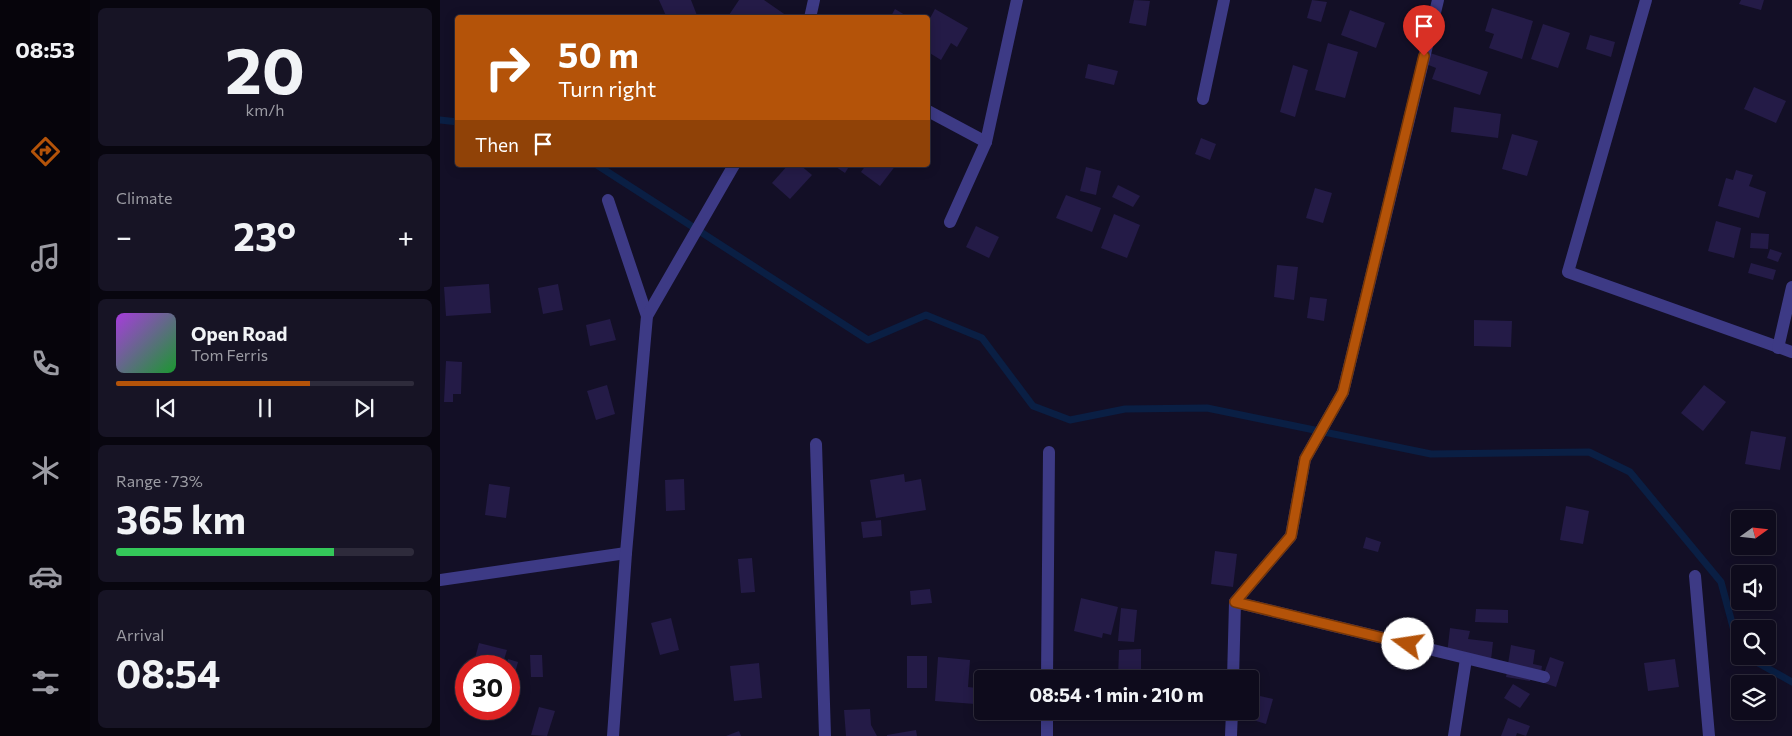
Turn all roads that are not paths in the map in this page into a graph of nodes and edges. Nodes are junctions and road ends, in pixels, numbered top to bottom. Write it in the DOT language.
graph roads {
  1 [pos="814,0"];
  2 [pos="1017,0"];
  3 [pos="1224,0"];
  4 [pos="1438,0"];
  5 [pos="1646,0"];
  6 [pos="811,15"];
  7 [pos="1203,99"];
  8 [pos="930,112"];
  9 [pos="986,142"];
  10 [pos="733,167"];
  11 [pos="608,200"];
  12 [pos="950,222"];
  13 [pos="1792,287"];
  14 [pos="647,316"];
  15 [pos="1778,348"];
  16 [pos="1792,352"];
  17 [pos="816,444"];
  18 [pos="1049,452"];
  19 [pos="626,553"];
  20 [pos="1695,576"];
  21 [pos="440,580"];
  22 [pos="1235,602"];
  23 [pos="1466,658"];
  24 [pos="1047,670"];
  25 [pos="1233,670"];
  26 [pos="1544,677"];
  27 [pos="1047,720"];
  28 [pos="1232,720"];
  29 [pos="614,736"];
  30 [pos="825,736"];
  31 [pos="1047,736"];
  32 [pos="1232,736"];
  33 [pos="1454,736"];
  34 [pos="1709,736"];
  1 -- 6 [label="street"];
  2 -- 9 [label="street"];
  3 -- 7 [label="street"];
  4 -- 22 [label="street"];
  5 -- 15 [label="street"];
  8 -- 9 [label="street"];
  9 -- 12 [label="street"];
  10 -- 14 [label="street"];
  11 -- 14 [label="street"];
  13 -- 15 [label="street"];
  14 -- 19 [label="street"];
  15 -- 16 [label="street"];
  17 -- 30 [label="street"];
  18 -- 24 [label="street"];
  19 -- 21 [label="street"];
  19 -- 29 [label="street"];
  20 -- 34 [label="street"];
  22 -- 23 [label="street"];
  22 -- 25 [label="street"];
  23 -- 26 [label="street"];
  23 -- 33 [label="street"];
  27 -- 31 [label="street"];
  28 -- 32 [label="street"];
}
